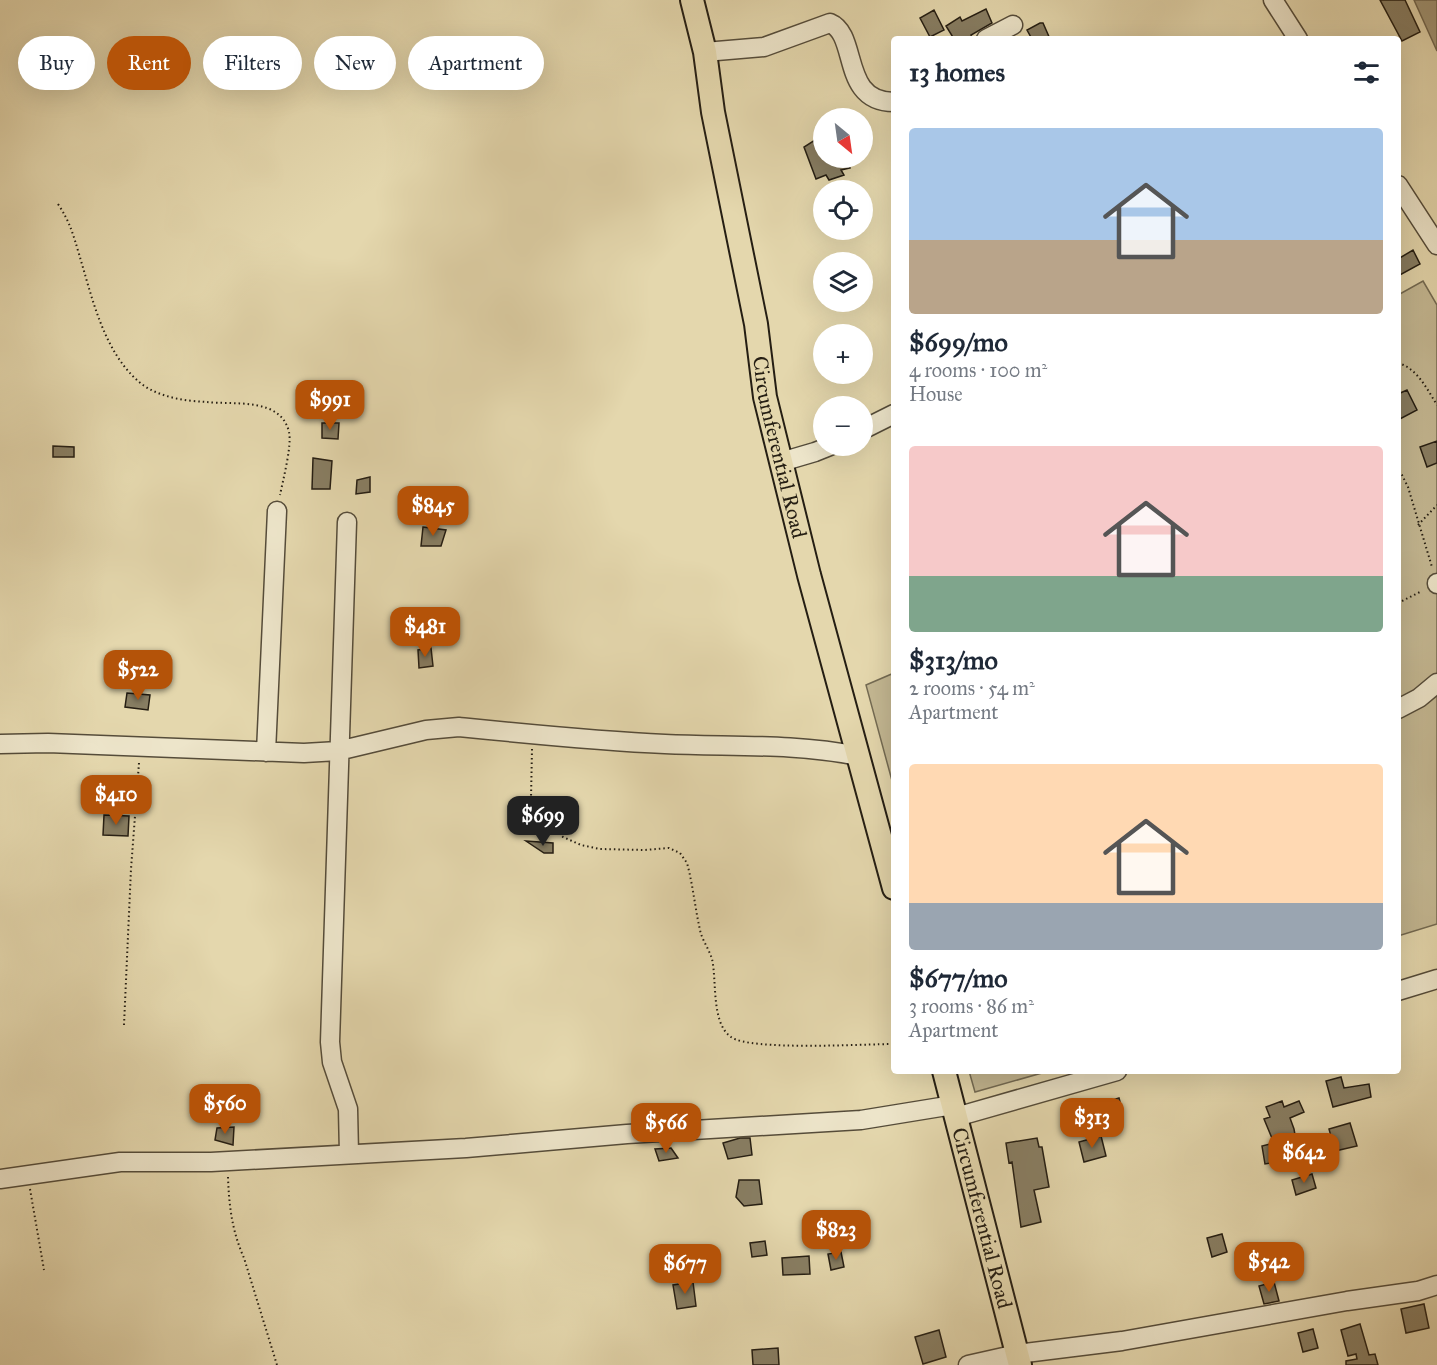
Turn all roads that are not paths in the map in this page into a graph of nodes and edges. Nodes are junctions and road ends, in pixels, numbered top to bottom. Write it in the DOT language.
graph roads {
  1 [pos="692,0"];
  2 [pos="1273,0"];
  3 [pos="1013,25"];
  4 [pos="992,36"];
  5 [pos="1296,36"];
  6 [pos="705,52"];
  7 [pos="891,101"];
  8 [pos="1401,190"];
  9 [pos="1437,245"];
  10 [pos="891,416"];
  11 [pos="873,424"];
  12 [pos="813,453"];
  13 [pos="781,462"];
  14 [pos="277,511"];
  15 [pos="347,522"];
  16 [pos="1437,683"];
  17 [pos="1401,707"];
  18 [pos="0,744"];
  19 [pos="338,751"];
  20 [pos="266,752"];
  21 [pos="858,756"];
  22 [pos="891,877"];
  23 [pos="1437,980"];
  24 [pos="1401,990"];
  25 [pos="945,1074"];
  26 [pos="1106,1074"];
  27 [pos="955,1111"];
  28 [pos="349,1154"];
  29 [pos="0,1179"];
  30 [pos="1437,1285"];
  31 [pos="1019,1359"];
  32 [pos="968,1365"];
  1 -- 6 [label="main road, Circumferential Road"];
  2 -- 5 [label="street"];
  3 -- 4 [label="street"];
  6 -- 7 [label="street"];
  6 -- 13 [label="main road, Circumferential Road"];
  8 -- 9 [label="street"];
  10 -- 11 [label="street"];
  12 -- 13 [label="street"];
  13 -- 21 [label="main road, Circumferential Road"];
  14 -- 20 [label="street"];
  15 -- 19 [label="street"];
  16 -- 17 [label="street"];
  18 -- 20 [label="street"];
  19 -- 20 [label="street"];
  19 -- 21 [label="street"];
  19 -- 28 [label="street"];
  21 -- 22 [label="main road, Circumferential Road"];
  23 -- 24 [label="street"];
  25 -- 27 [label="main road, Circumferential Road"];
  26 -- 27 [label="street"];
  27 -- 28 [label="street"];
  27 -- 31 [label="main road, Circumferential Road"];
  28 -- 29 [label="street"];
  30 -- 31 [label="street"];
  31 -- 32 [label="street"];
}
